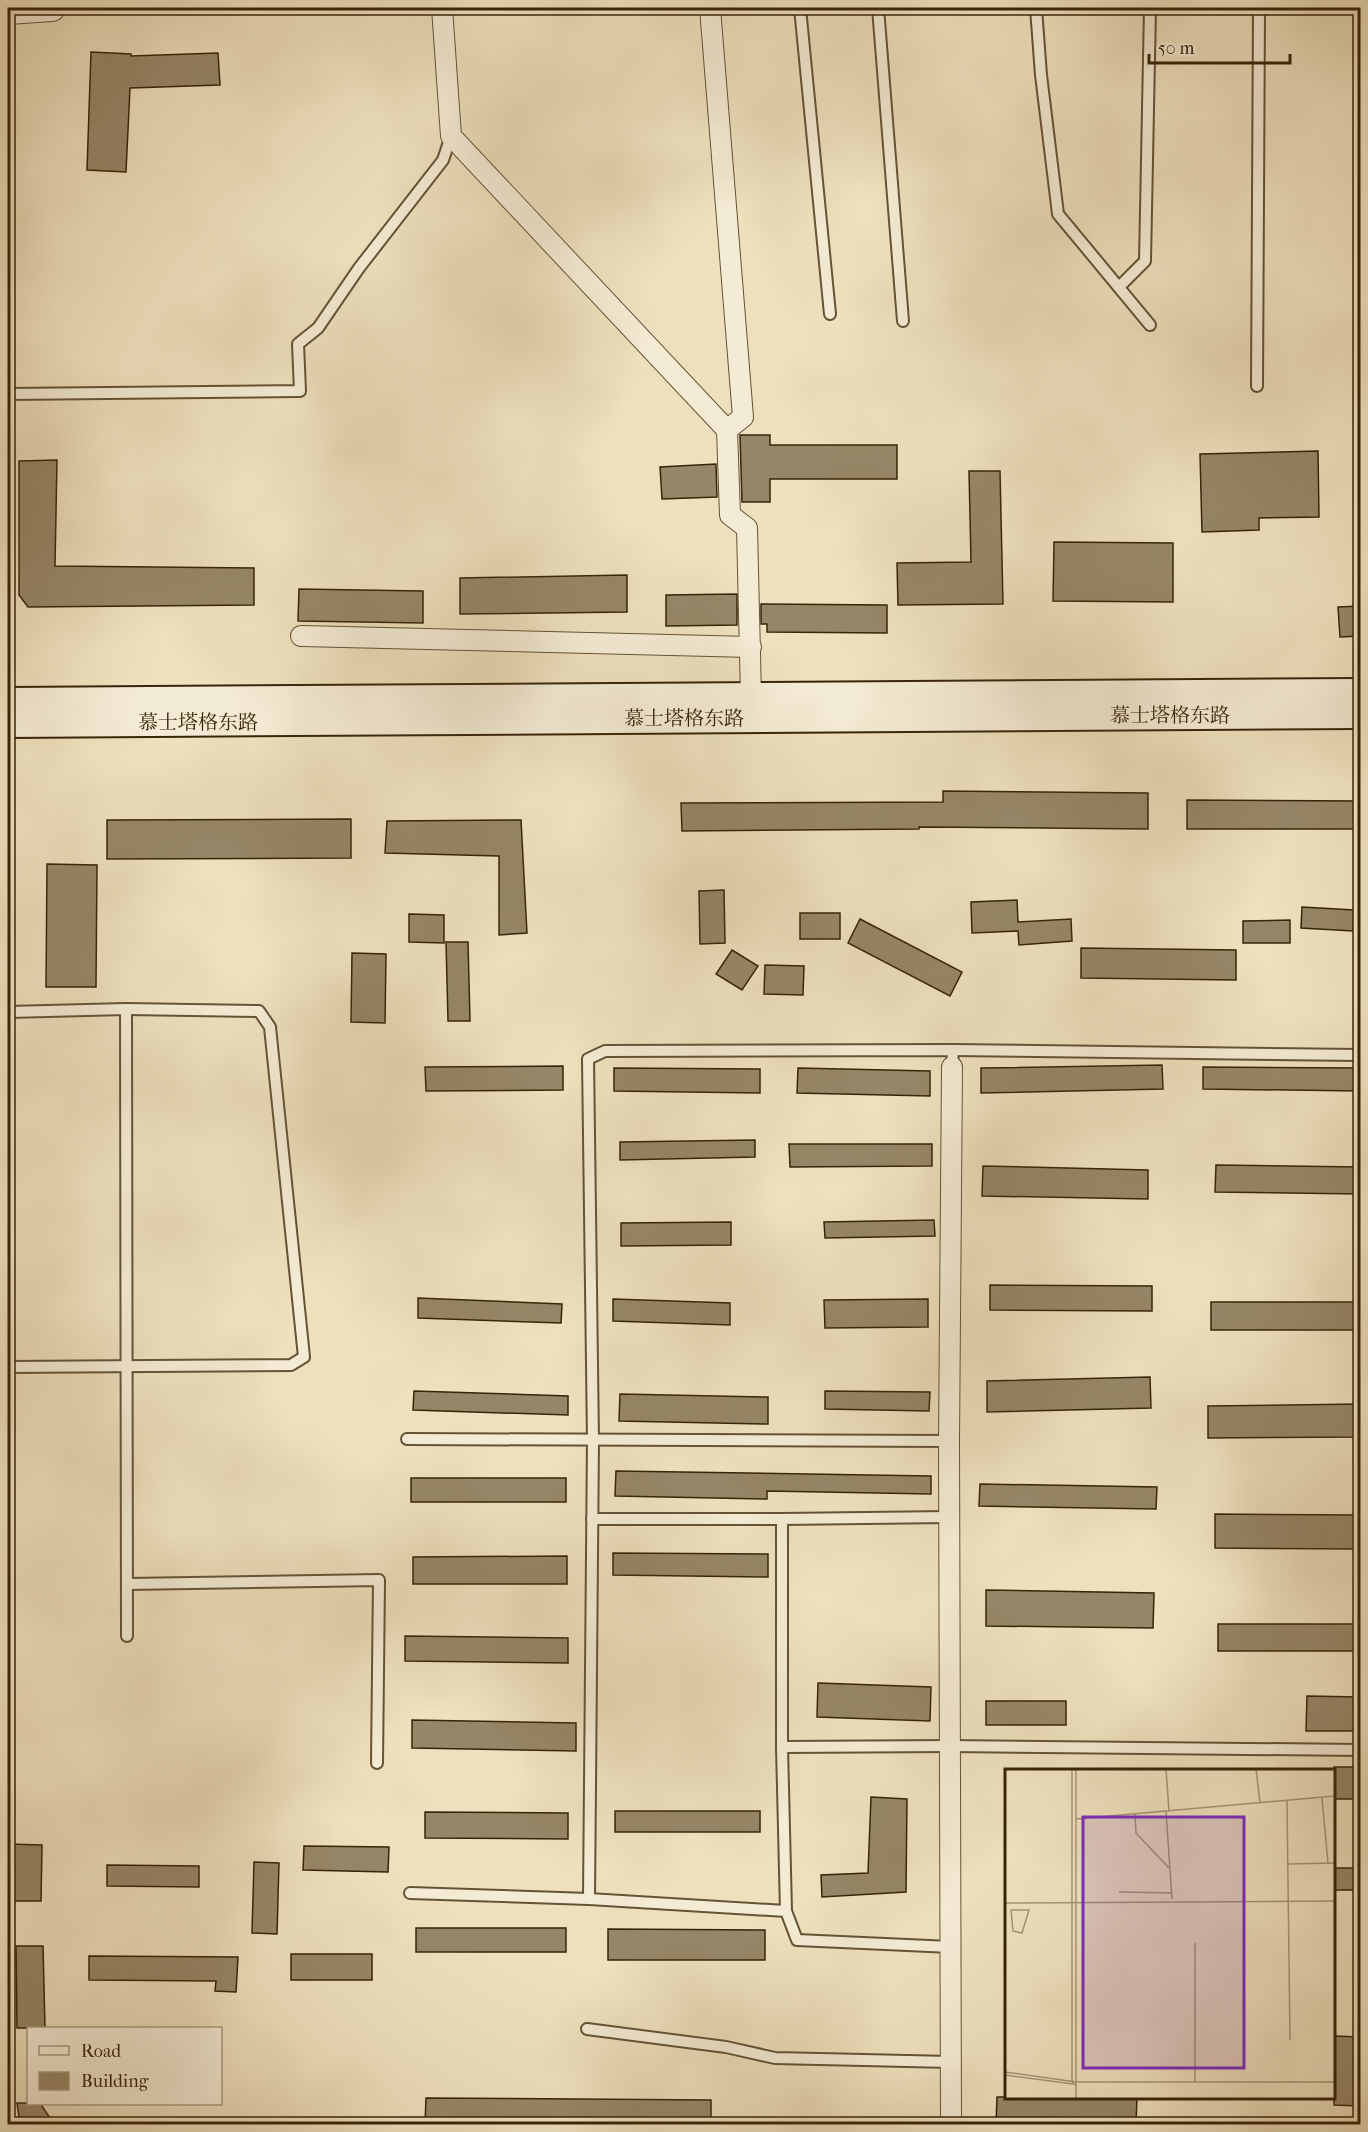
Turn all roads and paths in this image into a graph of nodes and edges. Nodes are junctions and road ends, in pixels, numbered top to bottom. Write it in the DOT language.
graph roads {
  1 [pos="52,8"];
  2 [pos="442,8"];
  3 [pos="710,8"];
  4 [pos="800,8"];
  5 [pos="878,8"];
  6 [pos="1036,8"];
  7 [pos="1150,8"];
  8 [pos="1259,8"];
  9 [pos="8,11"];
  10 [pos="451,136"];
  11 [pos="1119,287"];
  12 [pos="830,314"];
  13 [pos="903,321"];
  14 [pos="1150,325"];
  15 [pos="1257,386"];
  16 [pos="8,394"];
  17 [pos="727,430"];
  18 [pos="301,636"];
  19 [pos="751,648"];
  20 [pos="1360,693"];
  21 [pos="751,697"];
  22 [pos="8,702"];
  23 [pos="1360,714"];
  24 [pos="8,723"];
  25 [pos="126,1009"];
  26 [pos="8,1012"];
  27 [pos="1360,1055"];
  28 [pos="952,1058"];
  29 [pos="126,1366"];
  30 [pos="8,1367"];
  31 [pos="407,1439"];
  32 [pos="593,1440"];
  33 [pos="949,1441"];
  34 [pos="949,1517"];
  35 [pos="592,1519"];
  36 [pos="782,1519"];
  37 [pos="127,1584"];
  38 [pos="127,1636"];
  39 [pos="950,1746"];
  40 [pos="782,1747"];
  41 [pos="1360,1750"];
  42 [pos="377,1763"];
  43 [pos="410,1893"];
  44 [pos="589,1899"];
  45 [pos="786,1911"];
  46 [pos="951,1947"];
  47 [pos="587,2029"];
  48 [pos="951,2062"];
  49 [pos="951,2124"];
  1 -- 9 [label="street"];
  2 -- 10 [label="street"];
  3 -- 17 [label="street"];
  4 -- 12 [label="lane"];
  5 -- 13 [label="lane"];
  6 -- 11 [label="lane"];
  7 -- 11 [label="lane"];
  8 -- 15 [label="lane"];
  10 -- 16 [label="lane"];
  10 -- 17 [label="street"];
  11 -- 14 [label="lane"];
  17 -- 19 [label="street"];
  18 -- 19 [label="street"];
  19 -- 21 [label="street"];
  20 -- 21 [label="main road, 慕士塔格东路"];
  21 -- 22 [label="main road, 慕士塔格东路"];
  23 -- 24 [label="main road, 慕士塔格东路"];
  25 -- 26 [label="lane"];
  25 -- 29 [label="lane"];
  25 -- 29 [label="lane"];
  27 -- 28 [label="lane"];
  28 -- 32 [label="lane"];
  28 -- 33 [label="street"];
  29 -- 30 [label="lane"];
  29 -- 37 [label="lane"];
  31 -- 32 [label="lane"];
  32 -- 33 [label="lane"];
  32 -- 35 [label="lane"];
  33 -- 34 [label="street"];
  34 -- 36 [label="lane"];
  34 -- 39 [label="street"];
  35 -- 36 [label="lane"];
  35 -- 44 [label="lane"];
  36 -- 40 [label="lane"];
  37 -- 38 [label="lane"];
  37 -- 42 [label="lane"];
  39 -- 40 [label="lane"];
  39 -- 41 [label="lane"];
  39 -- 46 [label="street"];
  40 -- 45 [label="lane"];
  43 -- 44 [label="lane"];
  44 -- 45 [label="lane"];
  45 -- 46 [label="lane"];
  46 -- 48 [label="street"];
  47 -- 48 [label="lane"];
  48 -- 49 [label="street"];
}
